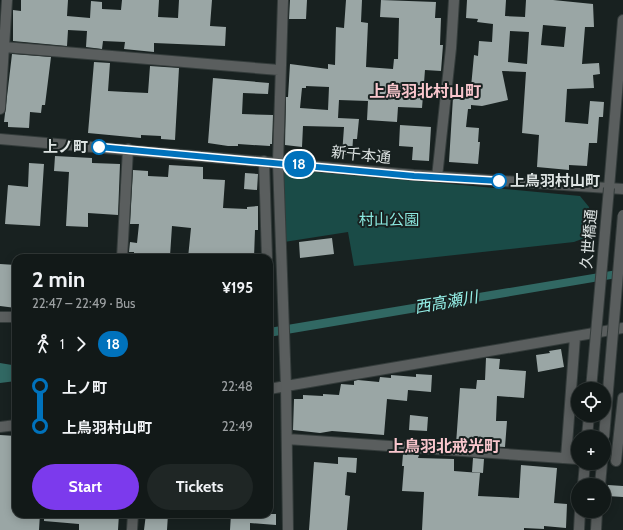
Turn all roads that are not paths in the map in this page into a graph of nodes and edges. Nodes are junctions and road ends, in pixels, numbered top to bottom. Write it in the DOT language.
graph roads {
  1 [pos="7,0"];
  2 [pos="283,0"];
  3 [pos="454,0"];
  4 [pos="623,20"];
  5 [pos="4,47"];
  6 [pos="279,70"];
  7 [pos="0,109"];
  8 [pos="0,139"];
  9 [pos="128,149"];
  10 [pos="264,161"];
  11 [pos="278,162"];
  12 [pos="437,177"];
  13 [pos="608,188"];
  14 [pos="623,189"];
  15 [pos="623,216"];
  16 [pos="122,254"];
  17 [pos="267,254"];
  18 [pos="0,317"];
  19 [pos="12,317"];
  20 [pos="623,328"];
  21 [pos="575,337"];
  22 [pos="592,382"];
  23 [pos="286,387"];
  24 [pos="273,389"];
  25 [pos="623,398"];
  26 [pos="12,426"];
  27 [pos="0,427"];
  28 [pos="605,430"];
  29 [pos="287,440"];
  30 [pos="566,458"];
  31 [pos="571,458"];
  32 [pos="620,461"];
  33 [pos="133,518"];
  34 [pos="580,518"];
  35 [pos="597,518"];
  36 [pos="132,530"];
  37 [pos="288,530"];
  38 [pos="579,530"];
  39 [pos="596,530"];
  1 -- 5 [label="street"];
  2 -- 6 [label="street"];
  3 -- 12 [label="street"];
  4 -- 13 [label="street, 久世橋通"];
  5 -- 6 [label="street"];
  5 -- 7 [label="street"];
  6 -- 11 [label="street"];
  8 -- 9 [label="street, 新千本通"];
  9 -- 10 [label="street, 新千本通"];
  9 -- 16 [label="street"];
  10 -- 11 [label="street, 新千本通"];
  10 -- 17 [label="street"];
  11 -- 12 [label="street, 新千本通"];
  11 -- 23 [label="street"];
  12 -- 13 [label="street, 新千本通"];
  13 -- 14 [label="street, 新千本通"];
  13 -- 22 [label="street, 久世橋通, bridge"];
  15 -- 28 [label="street, bridge"];
  18 -- 19 [label="street"];
  20 -- 21 [label="street"];
  21 -- 23 [label="street"];
  21 -- 30 [label="street"];
  23 -- 24 [label="street"];
  23 -- 29 [label="street"];
  25 -- 32 [label="street"];
  26 -- 27 [label="street"];
  29 -- 30 [label="street"];
  29 -- 37 [label="street"];
  30 -- 31 [label="street"];
  33 -- 36 [label="street"];
  34 -- 38 [label="street"];
  35 -- 39 [label="street"];
}
